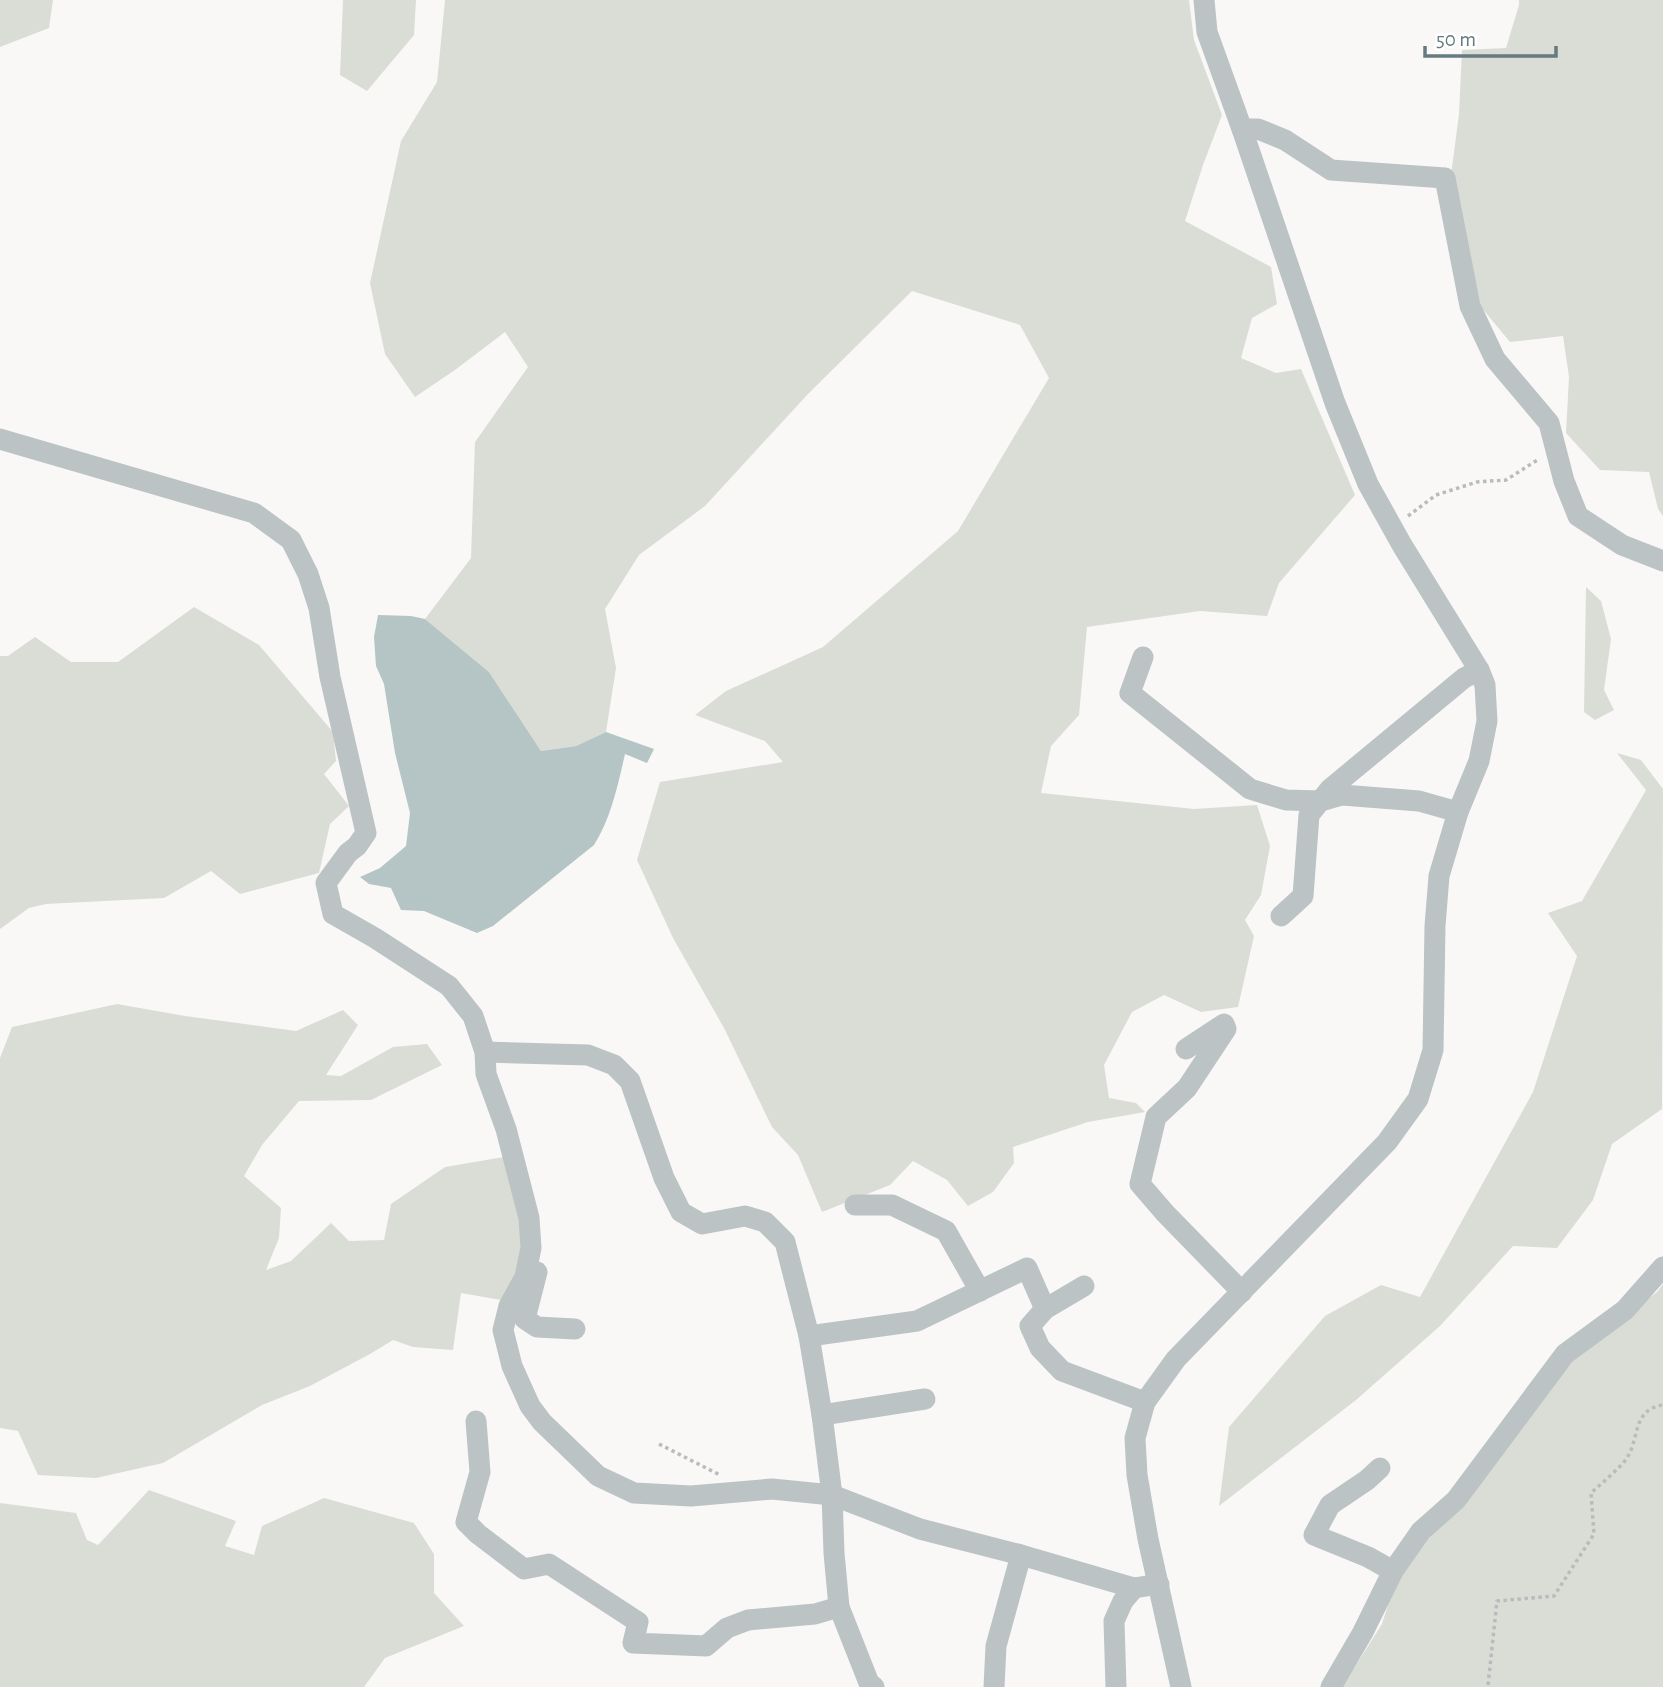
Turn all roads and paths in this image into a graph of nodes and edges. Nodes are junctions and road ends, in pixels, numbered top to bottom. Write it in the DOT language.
graph roads {
  1 [pos="1204,0"];
  2 [pos="1242,129"];
  3 [pos="0,439"];
  4 [pos="1555,449"];
  5 [pos="1392,527"];
  6 [pos="1663,561"];
  7 [pos="1143,657"];
  8 [pos="1479,670"];
  9 [pos="1321,801"];
  10 [pos="1458,811"];
  11 [pos="1281,916"];
  12 [pos="1186,1049"];
  13 [pos="485,1052"];
  14 [pos="855,1205"];
  15 [pos="529,1218"];
  16 [pos="1663,1267"];
  17 [pos="1084,1286"];
  18 [pos="980,1291"];
  19 [pos="1242,1292"];
  20 [pos="1045,1309"];
  21 [pos="575,1329"];
  22 [pos="809,1336"];
  23 [pos="925,1399"];
  24 [pos="1145,1402"];
  25 [pos="1663,1405"];
  26 [pos="822,1415"];
  27 [pos="476,1421"];
  28 [pos="659,1444"];
  29 [pos="1380,1468"];
  30 [pos="727,1478"];
  31 [pos="832,1495"];
  32 [pos="1021,1555"];
  33 [pos="1393,1571"];
  34 [pos="1159,1584"];
  35 [pos="1134,1588"];
  36 [pos="839,1607"];
  37 [pos="1488,1685"];
  38 [pos="869,1686"];
  39 [pos="994,1687"];
  40 [pos="1116,1687"];
  41 [pos="1181,1687"];
  42 [pos="1331,1687"];
  1 -- 2 [label="street"];
  2 -- 4 [label="street"];
  2 -- 5 [label="street"];
  3 -- 13 [label="street"];
  4 -- 5 [label="path"];
  4 -- 6 [label="street"];
  5 -- 8 [label="street"];
  7 -- 9 [label="street"];
  8 -- 9 [label="street"];
  8 -- 10 [label="street"];
  9 -- 10 [label="street"];
  9 -- 11 [label="street"];
  10 -- 19 [label="street"];
  12 -- 19 [label="street"];
  13 -- 15 [label="street"];
  13 -- 22 [label="street"];
  14 -- 18 [label="street"];
  15 -- 21 [label="street"];
  15 -- 31 [label="street"];
  16 -- 33 [label="street"];
  17 -- 20 [label="street"];
  18 -- 20 [label="street"];
  18 -- 22 [label="street"];
  19 -- 24 [label="street"];
  20 -- 24 [label="street"];
  22 -- 26 [label="street"];
  23 -- 26 [label="street"];
  24 -- 34 [label="street"];
  25 -- 37 [label="path"];
  26 -- 31 [label="street"];
  27 -- 36 [label="street"];
  28 -- 30 [label="path"];
  29 -- 33 [label="street"];
  31 -- 32 [label="street"];
  31 -- 36 [label="street"];
  32 -- 35 [label="street"];
  32 -- 39 [label="street"];
  33 -- 42 [label="street"];
  34 -- 35 [label="street"];
  34 -- 41 [label="street"];
  35 -- 40 [label="street"];
  36 -- 38 [label="street"];
}
